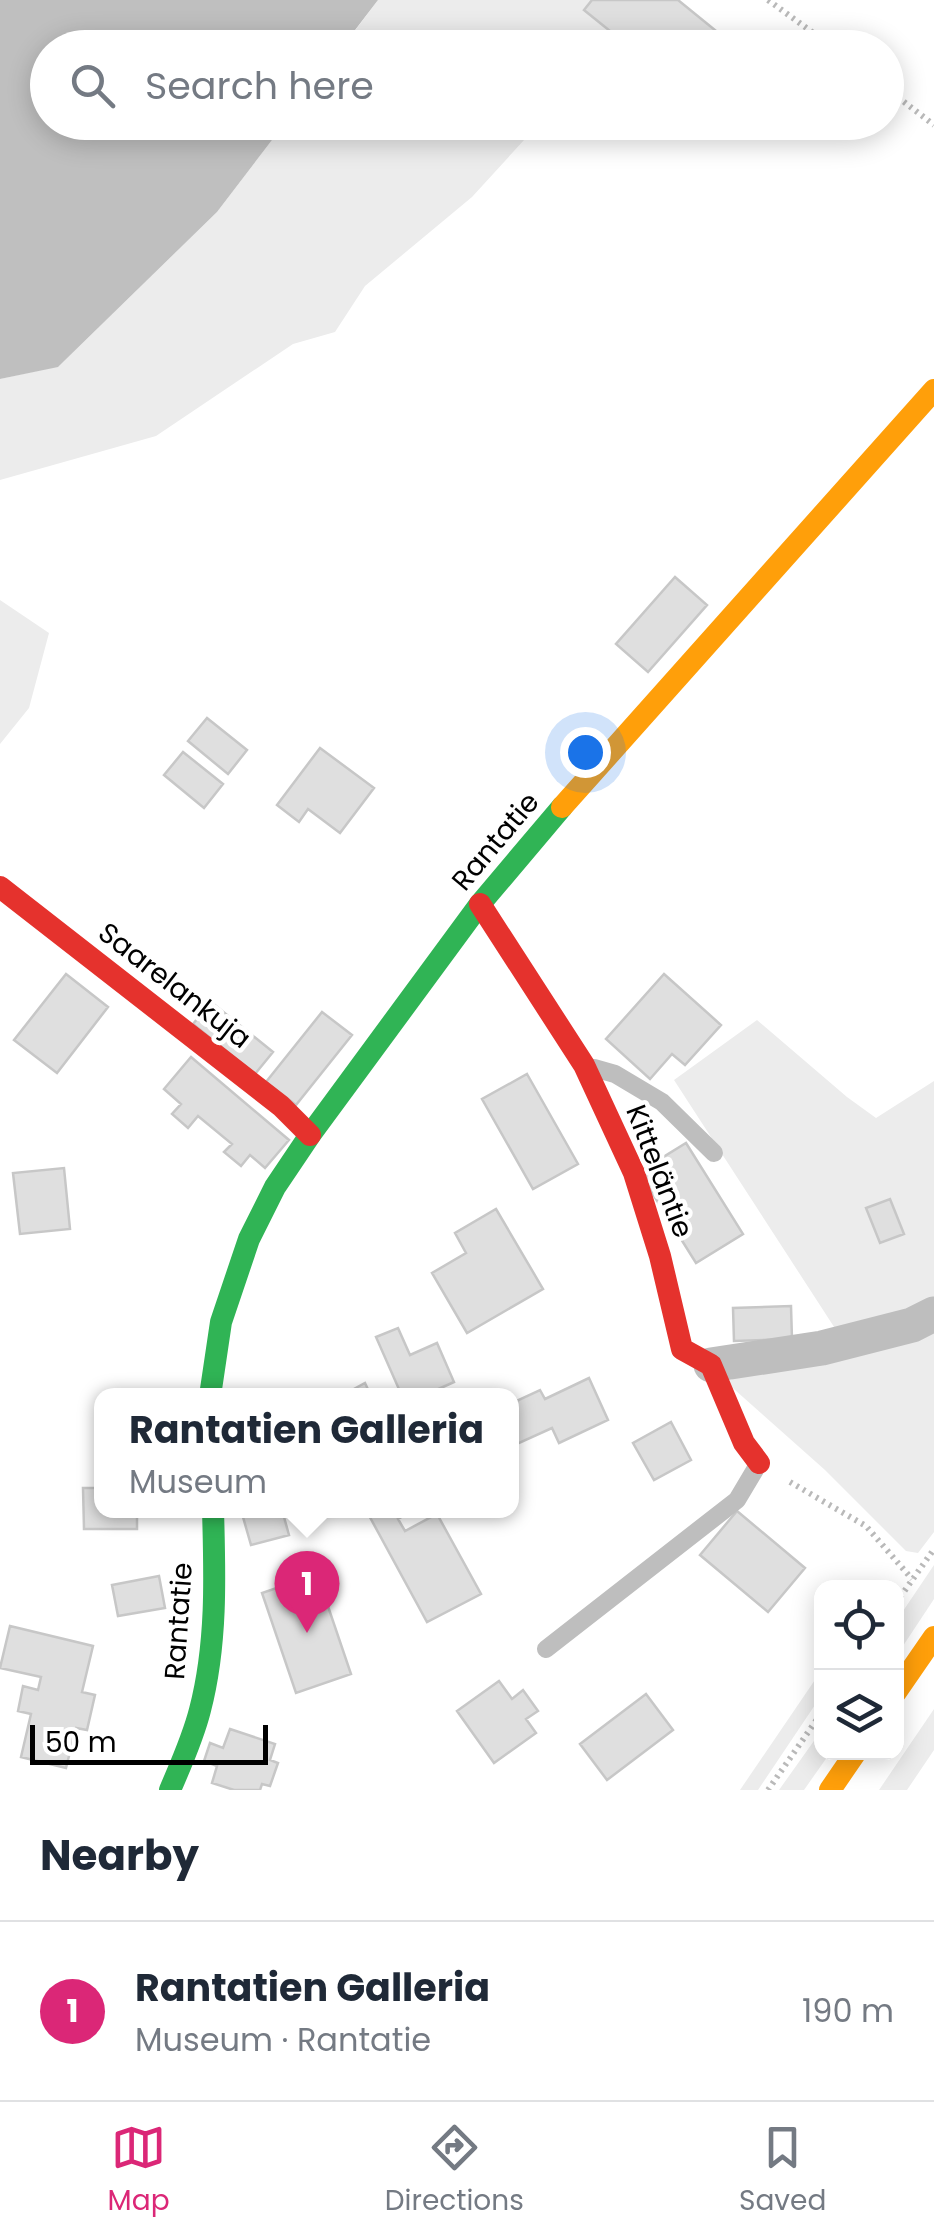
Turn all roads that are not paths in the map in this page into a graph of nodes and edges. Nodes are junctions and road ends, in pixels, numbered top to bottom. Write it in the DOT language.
graph roads {
  1 [pos="934,390"];
  2 [pos="0,887"];
  3 [pos="480,904"];
  4 [pos="584,1065"];
  5 [pos="310,1135"];
  6 [pos="714,1154"];
  7 [pos="934,1314"];
  8 [pos="710,1364"];
  9 [pos="211,1388"];
  10 [pos="760,1463"];
  11 [pos="213,1518"];
  12 [pos="934,1637"];
  13 [pos="546,1649"];
  14 [pos="904,1680"];
  15 [pos="851,1760"];
  16 [pos="170,1790"];
  17 [pos="830,1790"];
  1 -- 3 [label="street, Rantatie"];
  2 -- 5 [label="street, Saarelankuja"];
  3 -- 4 [label="street, Kitteläntie"];
  3 -- 5 [label="street, Rantatie"];
  4 -- 6 [label="lane"];
  4 -- 8 [label="street, Kitteläntie"];
  5 -- 9 [label="street, Rantatie"];
  7 -- 8 [label="street"];
  8 -- 10 [label="street, Kitteläntie"];
  10 -- 13 [label="lane"];
  11 -- 16 [label="street, Rantatie"];
  12 -- 14 [label="street"];
  15 -- 17 [label="street"];
}
